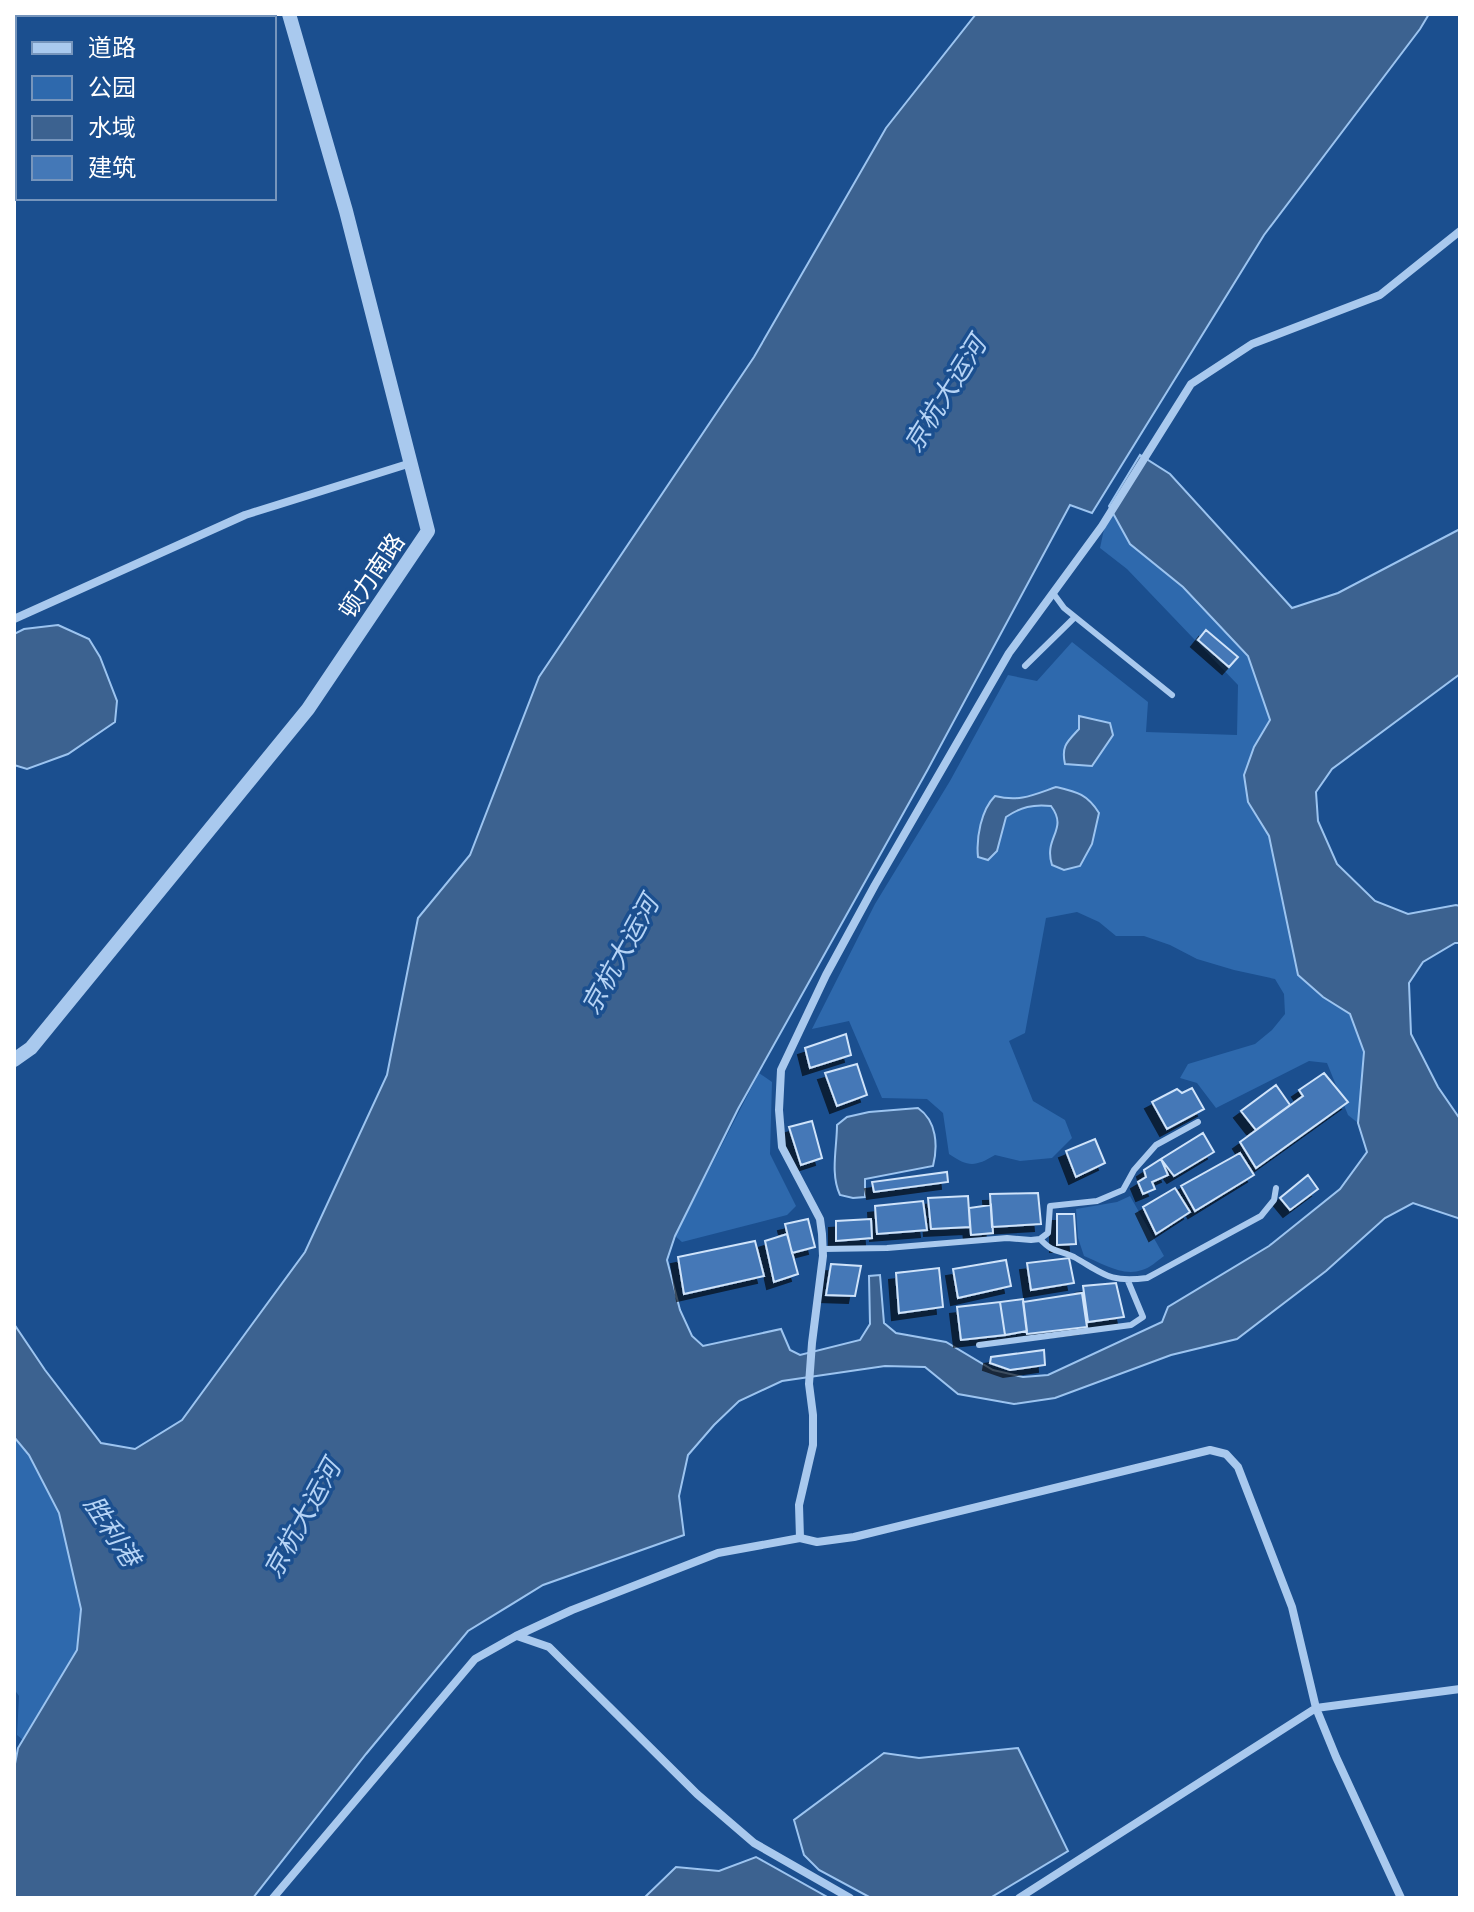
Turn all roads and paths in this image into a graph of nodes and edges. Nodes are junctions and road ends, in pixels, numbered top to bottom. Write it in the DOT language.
graph roads {
  1 [pos="289,14"];
  2 [pos="1460,231"];
  3 [pos="411,463"];
  4 [pos="1053,593"];
  5 [pos="1075,617"];
  6 [pos="14,619"];
  7 [pos="1025,666"];
  8 [pos="1172,695"];
  9 [pos="14,1060"];
  10 [pos="1198,1122"];
  11 [pos="1276,1188"];
  12 [pos="1040,1239"];
  13 [pos="823,1249"];
  14 [pos="1128,1281"];
  15 [pos="979,1345"];
  16 [pos="800,1538"];
  17 [pos="516,1636"];
  18 [pos="1460,1689"];
  19 [pos="1316,1708"];
  20 [pos="273,1898"];
  21 [pos="850,1898"];
  22 [pos="1019,1898"];
  23 [pos="1401,1898"];
  1 -- 3 [label="street, 顿力南路"];
  2 -- 4 [label="street"];
  3 -- 6 [label="street"];
  3 -- 9 [label="street, 顿力南路"];
  4 -- 5 [label="lane"];
  4 -- 13 [label="street"];
  5 -- 7 [label="lane"];
  5 -- 8 [label="lane"];
  10 -- 12 [label="lane"];
  11 -- 14 [label="lane"];
  12 -- 13 [label="lane"];
  12 -- 14 [label="lane"];
  13 -- 16 [label="street"];
  14 -- 15 [label="lane"];
  16 -- 17 [label="street"];
  16 -- 19 [label="street"];
  17 -- 20 [label="street"];
  17 -- 21 [label="street"];
  18 -- 19 [label="street"];
  19 -- 22 [label="street"];
  19 -- 23 [label="street"];
}
